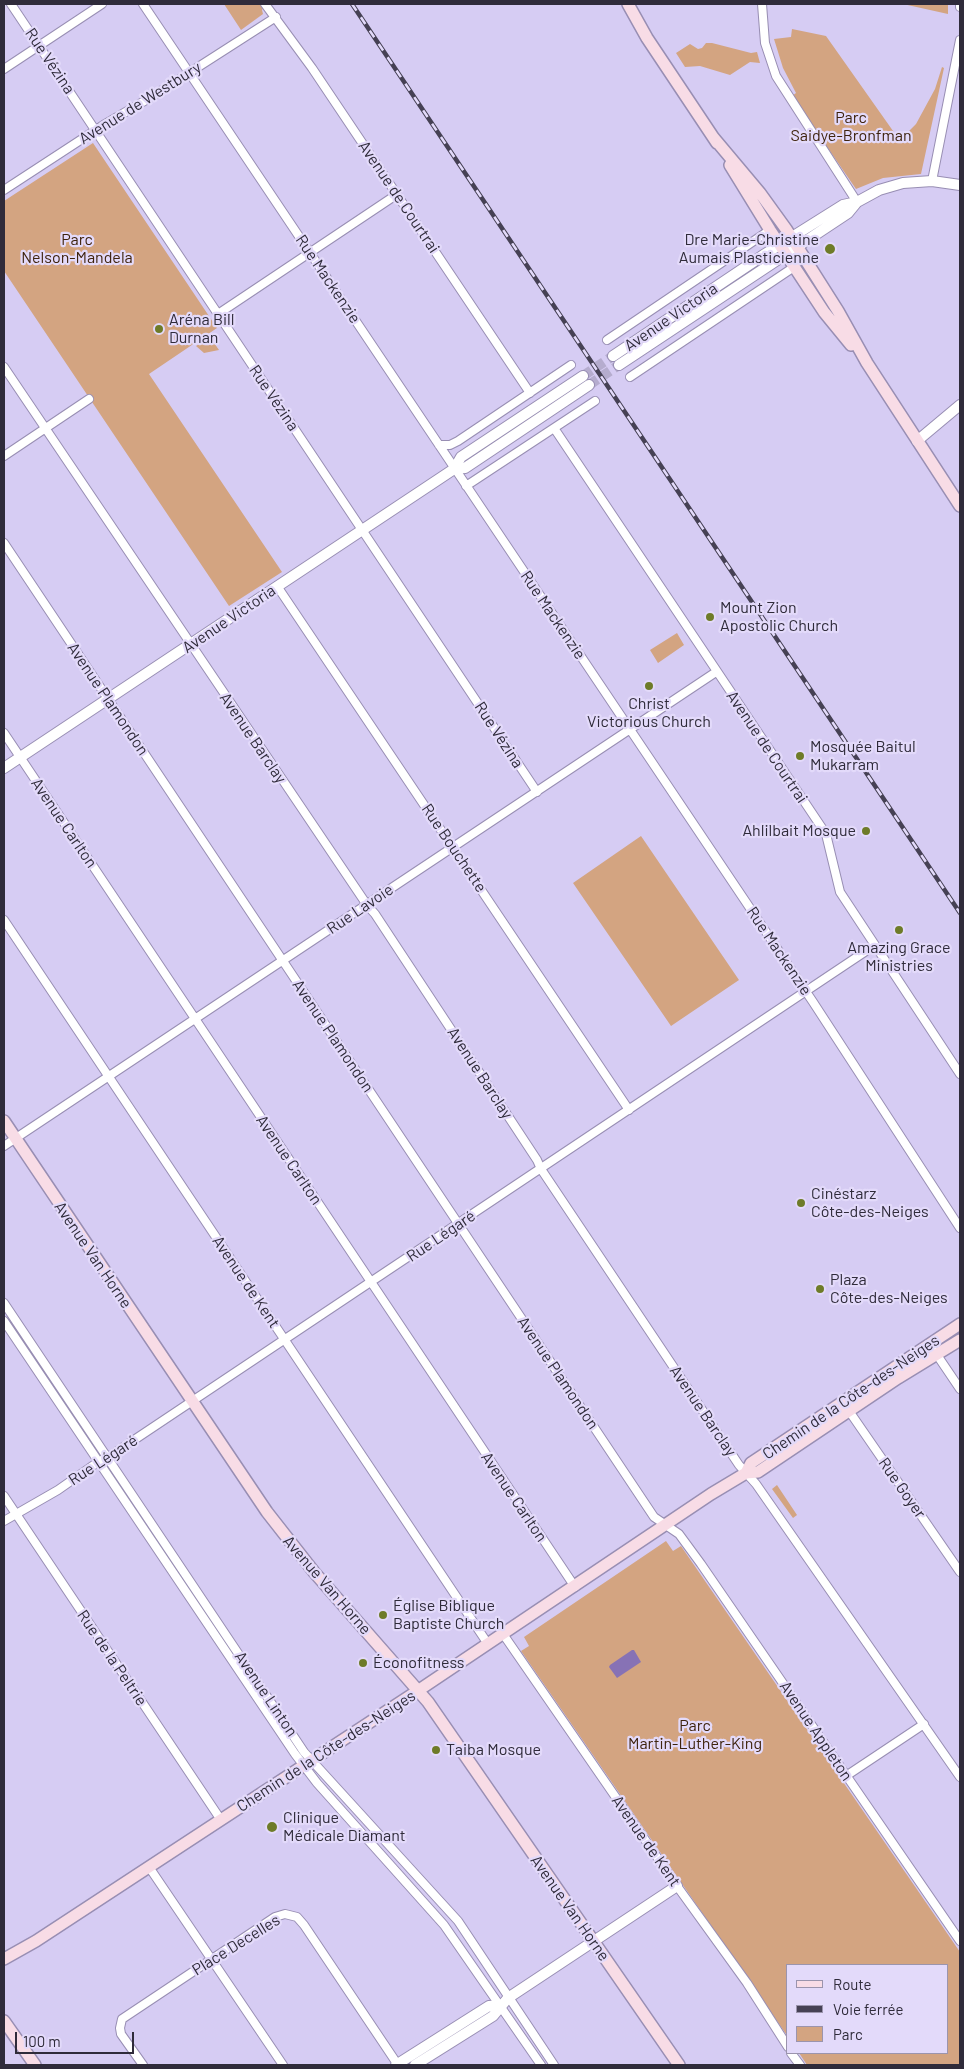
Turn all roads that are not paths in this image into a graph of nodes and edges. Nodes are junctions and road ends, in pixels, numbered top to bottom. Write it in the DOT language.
graph roads {
  1 [pos="11,4"];
  2 [pos="102,4"];
  3 [pos="143,4"];
  4 [pos="265,4"];
  5 [pos="628,4"];
  6 [pos="762,4"];
  7 [pos="276,17"];
  8 [pos="960,40"];
  9 [pos="39,46"];
  10 [pos="4,69"];
  11 [pos="190,73"];
  12 [pos="96,130"];
  13 [pos="713,137"];
  14 [pos="932,181"];
  15 [pos="960,185"];
  16 [pos="4,190"];
  17 [pos="396,195"];
  18 [pos="857,202"];
  19 [pos="770,230"];
  20 [pos="794,242"];
  21 [pos="782,249"];
  22 [pos="310,252"];
  23 [pos="794,267"];
  24 [pos="218,314"];
  25 [pos="607,340"];
  26 [pos="616,361"];
  27 [pos="867,363"];
  28 [pos="572,365"];
  29 [pos="4,367"];
  30 [pos="630,377"];
  31 [pos="586,380"];
  32 [pos="530,393"];
  33 [pos="89,399"];
  34 [pos="595,401"];
  35 [pos="960,405"];
  36 [pos="45,428"];
  37 [pos="554,428"];
  38 [pos="917,441"];
  39 [pos="439,445"];
  40 [pos="4,456"];
  41 [pos="454,469"];
  42 [pos="466,486"];
  43 [pos="960,506"];
  44 [pos="362,530"];
  45 [pos="4,543"];
  46 [pos="277,586"];
  47 [pos="190,644"];
  48 [pos="716,672"];
  49 [pos="108,699"];
  50 [pos="631,730"];
  51 [pos="4,733"];
  52 [pos="20,757"];
  53 [pos="4,768"];
  54 [pos="537,792"];
  55 [pos="453,848"];
  56 [pos="366,905"];
  57 [pos="4,920"];
  58 [pos="875,945"];
  59 [pos="284,961"];
  60 [pos="806,992"];
  61 [pos="195,1019"];
  62 [pos="960,1074"];
  63 [pos="109,1076"];
  64 [pos="629,1110"];
  65 [pos="4,1121"];
  66 [pos="15,1138"];
  67 [pos="4,1146"];
  68 [pos="541,1169"];
  69 [pos="459,1224"];
  70 [pos="960,1228"];
  71 [pos="371,1283"];
  72 [pos="4,1303"];
  73 [pos="4,1321"];
  74 [pos="960,1324"];
  75 [pos="284,1340"];
  76 [pos="960,1340"];
  77 [pos="933,1349"];
  78 [pos="960,1389"];
  79 [pos="192,1401"];
  80 [pos="846,1407"];
  81 [pos="108,1458"];
  82 [pos="98,1462"];
  83 [pos="746,1473"];
  84 [pos="4,1496"];
  85 [pos="15,1514"];
  86 [pos="4,1521"];
  87 [pos="666,1525"];
  88 [pos="960,1572"];
  89 [pos="574,1587"];
  90 [pos="503,1634"];
  91 [pos="488,1644"];
  92 [pos="419,1690"];
  93 [pos="924,1724"];
  94 [pos="308,1763"];
  95 [pos="846,1776"];
  96 [pos="960,1777"];
  97 [pos="221,1820"];
  98 [pos="149,1867"];
  99 [pos="677,1886"];
  100 [pos="960,1941"];
  101 [pos="594,1942"];
  102 [pos="4,1959"];
  103 [pos="212,1960"];
  104 [pos="504,2001"];
  105 [pos="4,2021"];
  106 [pos="786,2044"];
  107 [pos="792,2054"];
  108 [pos="36,2065"];
  109 [pos="142,2065"];
  110 [pos="283,2065"];
  111 [pos="397,2065"];
  112 [pos="416,2065"];
  113 [pos="541,2065"];
  114 [pos="554,2065"];
  115 [pos="679,2065"];
  116 [pos="800,2065"];
  1 -- 9 [label="street, Rue Vézina"];
  2 -- 9 [label="street"];
  3 -- 11 [label="street, Rue Mackenzie"];
  4 -- 7 [label="street, Avenue de Courtrai"];
  5 -- 13 [label="main road"];
  6 -- 18 [label="street"];
  7 -- 11 [label="street, Avenue de Westbury"];
  7 -- 17 [label="street, Avenue de Courtrai"];
  8 -- 14 [label="street"];
  9 -- 10 [label="street"];
  9 -- 12 [label="street, Rue Vézina"];
  11 -- 12 [label="street, Avenue de Westbury"];
  11 -- 22 [label="street, Rue Mackenzie"];
  12 -- 16 [label="street, Avenue de Westbury"];
  12 -- 24 [label="street, Rue Vézina"];
  13 -- 19 [label="main road"];
  13 -- 20 [label="main road"];
  14 -- 15 [label="street, Avenue Victoria"];
  14 -- 18 [label="street, Avenue Victoria"];
  17 -- 22 [label="street"];
  17 -- 32 [label="street, Avenue de Courtrai"];
  18 -- 20 [label="street, Avenue Victoria"];
  19 -- 21 [label="main road"];
  19 -- 25 [label="street, Avenue Victoria"];
  20 -- 21 [label="street, Avenue Victoria"];
  20 -- 27 [label="main road"];
  21 -- 23 [label="main road"];
  21 -- 26 [label="street, Avenue Victoria"];
  22 -- 24 [label="street"];
  22 -- 39 [label="street, Rue Mackenzie"];
  23 -- 27 [label="main road"];
  23 -- 30 [label="street, Avenue Victoria"];
  24 -- 44 [label="street, Rue Vézina"];
  27 -- 38 [label="main road"];
  28 -- 32 [label="street"];
  29 -- 36 [label="street, Avenue Barclay"];
  31 -- 41 [label="street, Avenue Victoria"];
  32 -- 39 [label="street"];
  33 -- 36 [label="street"];
  34 -- 37 [label="street"];
  35 -- 38 [label="street"];
  36 -- 40 [label="street"];
  36 -- 47 [label="street, Avenue Barclay"];
  37 -- 42 [label="street"];
  37 -- 48 [label="street, Avenue de Courtrai"];
  38 -- 43 [label="main road"];
  39 -- 41 [label="street, Rue Mackenzie"];
  41 -- 42 [label="street, Rue Mackenzie"];
  41 -- 44 [label="street, Avenue Victoria"];
  42 -- 50 [label="street, Rue Mackenzie"];
  44 -- 46 [label="street, Avenue Victoria"];
  44 -- 54 [label="street, Rue Vézina"];
  45 -- 49 [label="street, Avenue Plamondon"];
  46 -- 47 [label="street, Avenue Victoria"];
  46 -- 55 [label="street, Rue Bouchette"];
  47 -- 49 [label="street, Avenue Victoria"];
  47 -- 56 [label="street, Avenue Barclay"];
  48 -- 50 [label="street, Rue Lavoie"];
  48 -- 58 [label="street, Avenue de Courtrai"];
  49 -- 52 [label="street, Avenue Victoria"];
  49 -- 59 [label="street, Avenue Plamondon"];
  50 -- 54 [label="street, Rue Lavoie"];
  50 -- 60 [label="street, Rue Mackenzie"];
  51 -- 52 [label="street, Avenue Carlton"];
  52 -- 53 [label="street, Avenue Victoria"];
  52 -- 61 [label="street, Avenue Carlton"];
  54 -- 55 [label="street, Rue Lavoie"];
  55 -- 56 [label="street, Rue Lavoie"];
  55 -- 64 [label="street, Rue Bouchette"];
  56 -- 59 [label="street, Rue Lavoie"];
  56 -- 68 [label="street, Avenue Barclay"];
  57 -- 63 [label="street, Avenue de Kent"];
  58 -- 60 [label="street, Rue Légaré"];
  58 -- 62 [label="street, Avenue de Courtrai"];
  59 -- 61 [label="street, Rue Lavoie"];
  59 -- 69 [label="street, Avenue Plamondon"];
  60 -- 64 [label="street, Rue Légaré"];
  60 -- 70 [label="street, Rue Mackenzie"];
  61 -- 63 [label="street, Rue Lavoie"];
  61 -- 71 [label="street, Avenue Carlton"];
  63 -- 66 [label="street, Rue Lavoie"];
  63 -- 75 [label="street, Avenue de Kent"];
  64 -- 68 [label="street, Rue Légaré"];
  65 -- 66 [label="main road, Avenue Van Horne"];
  66 -- 67 [label="street, Rue Lavoie"];
  66 -- 79 [label="main road, Avenue Van Horne"];
  68 -- 69 [label="street, Rue Légaré"];
  68 -- 83 [label="street, Avenue Barclay"];
  69 -- 71 [label="street, Rue Légaré"];
  69 -- 87 [label="street, Avenue Plamondon"];
  71 -- 75 [label="street, Rue Légaré"];
  71 -- 89 [label="street, Avenue Carlton"];
  72 -- 81 [label="street, Avenue Linton"];
  73 -- 82 [label="street, Avenue Linton"];
  74 -- 77 [label="main road, Chemin de la Côte-des-Neiges"];
  75 -- 79 [label="street, Rue Légaré"];
  75 -- 91 [label="street, Avenue de Kent"];
  76 -- 77 [label="main road, Chemin de la Côte-des-Neiges"];
  77 -- 78 [label="street"];
  77 -- 80 [label="main road, Chemin de la Côte-des-Neiges"];
  79 -- 81 [label="street, Rue Légaré"];
  79 -- 92 [label="main road, Avenue Van Horne"];
  80 -- 83 [label="main road, Chemin de la Côte-des-Neiges"];
  80 -- 88 [label="street, Rue Goyer"];
  81 -- 82 [label="street, Rue Légaré"];
  81 -- 94 [label="street, Avenue Linton"];
  82 -- 85 [label="street, Rue Légaré"];
  82 -- 94 [label="street, Avenue Linton"];
  83 -- 87 [label="main road, Chemin de la Côte-des-Neiges"];
  83 -- 93 [label="street, Avenue Barclay"];
  84 -- 85 [label="street, Rue de la Peltrie"];
  85 -- 86 [label="street, Rue Légaré"];
  85 -- 97 [label="street, Rue de la Peltrie"];
  87 -- 89 [label="main road, Chemin de la Côte-des-Neiges"];
  87 -- 95 [label="street, Avenue Appleton"];
  89 -- 90 [label="main road, Chemin de la Côte-des-Neiges"];
  90 -- 91 [label="main road, Chemin de la Côte-des-Neiges"];
  90 -- 99 [label="street, Avenue de Kent"];
  91 -- 92 [label="main road, Chemin de la Côte-des-Neiges"];
  92 -- 94 [label="main road, Chemin de la Côte-des-Neiges"];
  92 -- 101 [label="main road, Avenue Van Horne"];
  93 -- 95 [label="street"];
  93 -- 96 [label="street, Avenue Barclay"];
  94 -- 97 [label="main road, Chemin de la Côte-des-Neiges"];
  94 -- 104 [label="street, Avenue Linton"];
  94 -- 104 [label="street, Avenue Linton"];
  95 -- 100 [label="street, Avenue Appleton"];
  97 -- 98 [label="main road, Chemin de la Côte-des-Neiges"];
  98 -- 102 [label="main road, Chemin de la Côte-des-Neiges"];
  98 -- 103 [label="street"];
  99 -- 101 [label="street"];
  99 -- 106 [label="street, Avenue de Kent"];
  101 -- 104 [label="street"];
  101 -- 115 [label="main road, Avenue Van Horne"];
  103 -- 109 [label="street, Place Decelles"];
  103 -- 110 [label="street"];
  103 -- 111 [label="street, Place Decelles"];
  104 -- 111 [label="street"];
  104 -- 112 [label="street"];
  104 -- 113 [label="street, Avenue Linton"];
  104 -- 114 [label="street, Avenue Linton"];
  105 -- 108 [label="main road"];
  107 -- 116 [label="street"];
}
